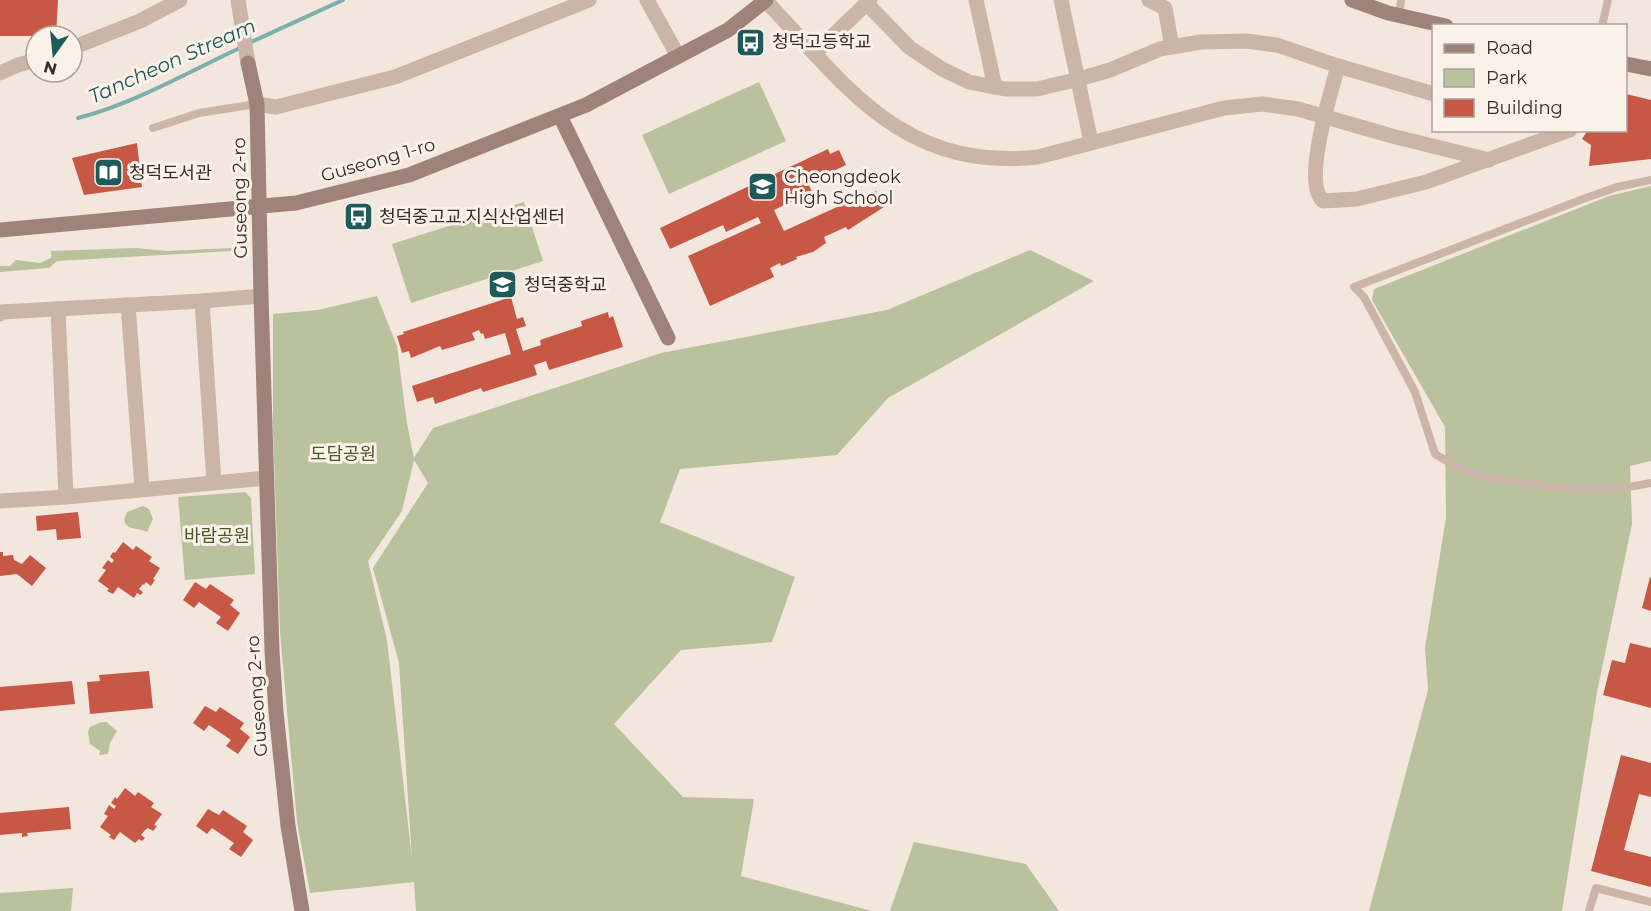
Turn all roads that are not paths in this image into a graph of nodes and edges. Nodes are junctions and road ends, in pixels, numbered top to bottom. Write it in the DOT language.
graph roads {
  1 [pos="180,0"];
  2 [pos="238,0"];
  3 [pos="589,0"];
  4 [pos="647,0"];
  5 [pos="766,0"];
  6 [pos="976,0"];
  7 [pos="1061,0"];
  8 [pos="1149,0"];
  9 [pos="1352,0"];
  10 [pos="1608,0"];
  11 [pos="869,2"];
  12 [pos="1400,8"];
  13 [pos="1441,24"];
  14 [pos="1602,24"];
  15 [pos="84,43"];
  16 [pos="1172,47"];
  17 [pos="815,53"];
  18 [pos="678,56"];
  19 [pos="24,63"];
  20 [pos="1627,64"];
  21 [pos="1338,66"];
  22 [pos="1651,69"];
  23 [pos="0,73"];
  24 [pos="1079,79"];
  25 [pos="995,87"];
  26 [pos="1432,93"];
  27 [pos="257,104"];
  28 [pos="560,116"];
  29 [pos="1325,117"];
  30 [pos="153,128"];
  31 [pos="1565,132"];
  32 [pos="1091,142"];
  33 [pos="1489,160"];
  34 [pos="1651,180"];
  35 [pos="259,207"];
  36 [pos="2,229"];
  37 [pos="261,296"];
  38 [pos="202,301"];
  39 [pos="128,305"];
  40 [pos="58,309"];
  41 [pos="0,314"];
  42 [pos="668,338"];
  43 [pos="266,478"];
  44 [pos="214,483"];
  45 [pos="1651,483"];
  46 [pos="142,488"];
  47 [pos="66,496"];
  48 [pos="0,501"];
  49 [pos="1651,902"];
  50 [pos="302,911"];
  51 [pos="1589,911"];
  1 -- 15 [label="street"];
  2 -- 27 [label="street, Guseong 2-ro"];
  3 -- 27 [label="street"];
  4 -- 18 [label="street"];
  5 -- 17 [label="street"];
  5 -- 18 [label="street, Guseong 1-ro"];
  6 -- 25 [label="street"];
  7 -- 24 [label="street"];
  8 -- 16 [label="street"];
  9 -- 12 [label="street"];
  10 -- 14 [label="lane"];
  11 -- 17 [label="street"];
  11 -- 25 [label="street"];
  12 -- 13 [label="street"];
  16 -- 21 [label="street"];
  16 -- 24 [label="street"];
  17 -- 32 [label="street"];
  18 -- 28 [label="street, Guseong 1-ro"];
  19 -- 23 [label="street"];
  20 -- 22 [label="street"];
  21 -- 26 [label="street"];
  21 -- 29 [label="street"];
  24 -- 25 [label="street"];
  24 -- 32 [label="street"];
  27 -- 30 [label="lane"];
  27 -- 35 [label="street, Guseong 2-ro"];
  28 -- 35 [label="street, Guseong 1-ro"];
  28 -- 42 [label="street"];
  29 -- 32 [label="street"];
  29 -- 33 [label="street"];
  29 -- 33 [label="street"];
  31 -- 33 [label="street"];
  34 -- 45 [label="lane"];
  35 -- 36 [label="street, Guseong 1-ro"];
  35 -- 37 [label="street, Guseong 2-ro"];
  37 -- 38 [label="street"];
  37 -- 43 [label="street, Guseong 2-ro"];
  38 -- 39 [label="street"];
  38 -- 44 [label="street"];
  39 -- 40 [label="street"];
  39 -- 46 [label="street"];
  40 -- 41 [label="street"];
  40 -- 47 [label="street"];
  43 -- 44 [label="street"];
  43 -- 50 [label="street, Guseong 2-ro"];
  44 -- 46 [label="street"];
  46 -- 47 [label="street"];
  47 -- 48 [label="street"];
  49 -- 51 [label="lane"];
}
